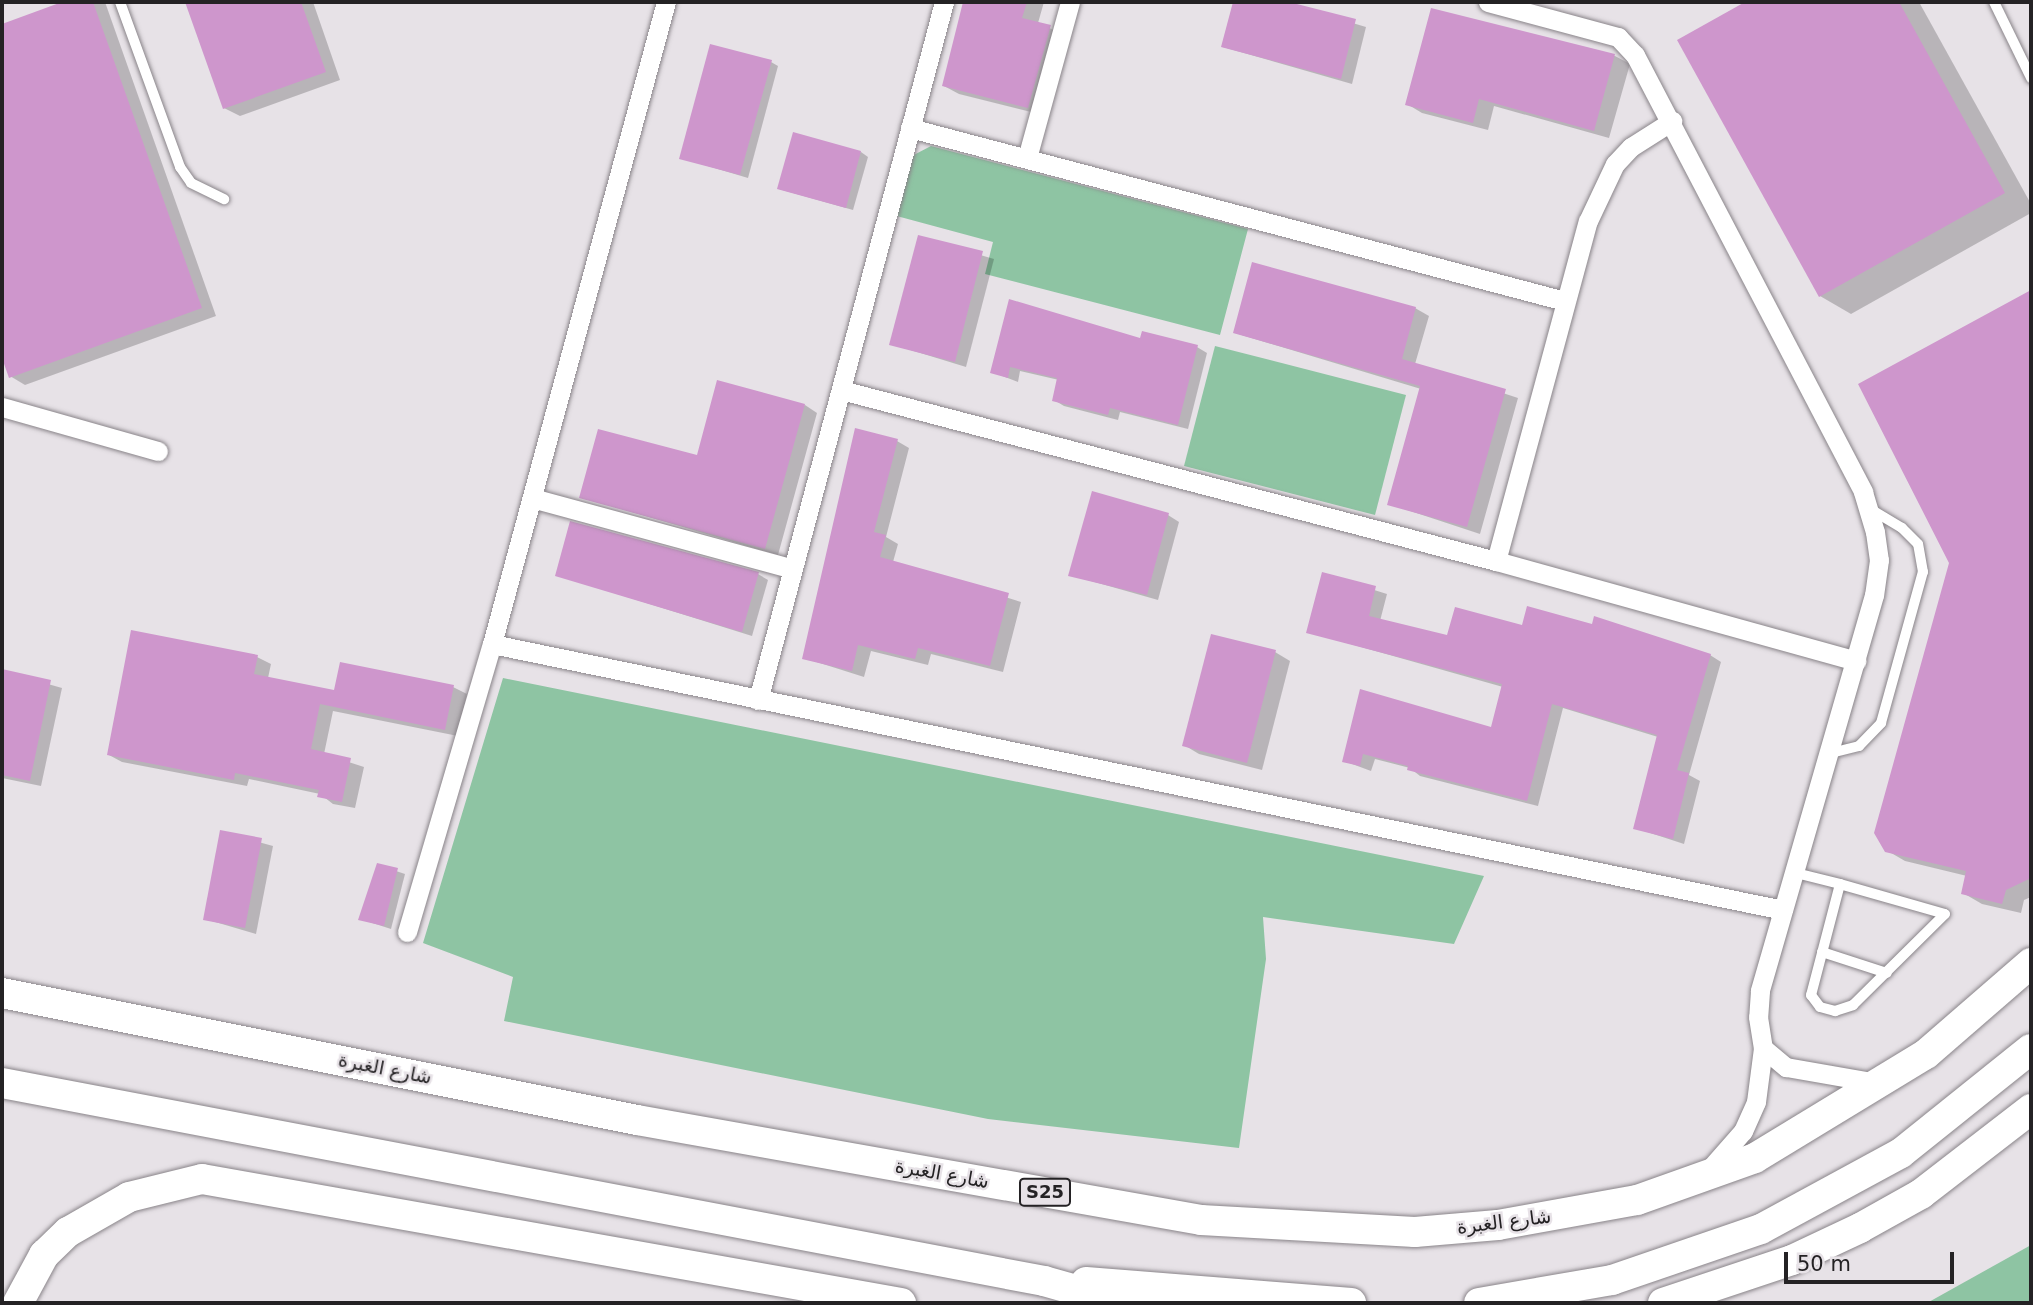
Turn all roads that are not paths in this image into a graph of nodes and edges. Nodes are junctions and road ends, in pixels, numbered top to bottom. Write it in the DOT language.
graph roads {
  1 [pos="120,2"];
  2 [pos="666,2"];
  3 [pos="944,2"];
  4 [pos="1070,2"];
  5 [pos="1488,2"];
  6 [pos="1994,2"];
  7 [pos="2031,78"];
  8 [pos="1672,121"];
  9 [pos="910,128"];
  10 [pos="1027,159"];
  11 [pos="224,199"];
  12 [pos="1565,301"];
  13 [pos="841,390"];
  14 [pos="2,407"];
  15 [pos="158,451"];
  16 [pos="532,498"];
  17 [pos="1870,509"];
  18 [pos="1496,561"];
  19 [pos="793,569"];
  20 [pos="492,644"];
  21 [pos="1856,660"];
  22 [pos="758,700"];
  23 [pos="1831,753"];
  24 [pos="1796,873"];
  25 [pos="1840,884"];
  26 [pos="1783,910"];
  27 [pos="407,932"];
  28 [pos="1822,952"];
  29 [pos="2031,963"];
  30 [pos="1886,973"];
  31 [pos="2,993"];
  32 [pos="1763,1048"];
  33 [pos="2031,1049"];
  34 [pos="2,1083"];
  35 [pos="1882,1083"];
  36 [pos="2031,1109"];
  37 [pos="1696,1182"];
  38 [pos="1044,1282"];
  39 [pos="18,1303"];
  40 [pos="901,1303"];
  41 [pos="1122,1303"];
  42 [pos="1351,1303"];
  43 [pos="1479,1303"];
  44 [pos="1663,1303"];
  1 -- 11 [label="lane"];
  2 -- 16 [label="street"];
  3 -- 9 [label="street"];
  4 -- 10 [label="street"];
  5 -- 8 [label="street"];
  6 -- 7 [label="lane"];
  8 -- 12 [label="street"];
  8 -- 17 [label="street"];
  9 -- 10 [label="street"];
  9 -- 13 [label="street"];
  10 -- 12 [label="street"];
  12 -- 18 [label="street"];
  13 -- 18 [label="street"];
  13 -- 19 [label="street"];
  14 -- 15 [label="street"];
  16 -- 19 [label="street"];
  16 -- 20 [label="street"];
  17 -- 21 [label="street"];
  17 -- 23 [label="lane"];
  18 -- 21 [label="street"];
  19 -- 22 [label="street"];
  20 -- 22 [label="street"];
  20 -- 27 [label="street"];
  21 -- 23 [label="street"];
  22 -- 26 [label="street"];
  23 -- 24 [label="street"];
  24 -- 25 [label="lane"];
  24 -- 26 [label="street"];
  25 -- 28 [label="lane"];
  25 -- 30 [label="lane"];
  26 -- 32 [label="street"];
  28 -- 30 [label="lane"];
  28 -- 30 [label="lane"];
  29 -- 35 [label="main road, شارع الغبرة / S25"];
  31 -- 37 [label="main road, شارع الغبرة / S25"];
  32 -- 35 [label="street"];
  32 -- 37 [label="street"];
  33 -- 43 [label="main road"];
  34 -- 38 [label="main road"];
  35 -- 37 [label="main road, شارع الغبرة / S25"];
  36 -- 44 [label="main road"];
  38 -- 41 [label="main road"];
  38 -- 42 [label="main road"];
  39 -- 40 [label="main road"];
}
